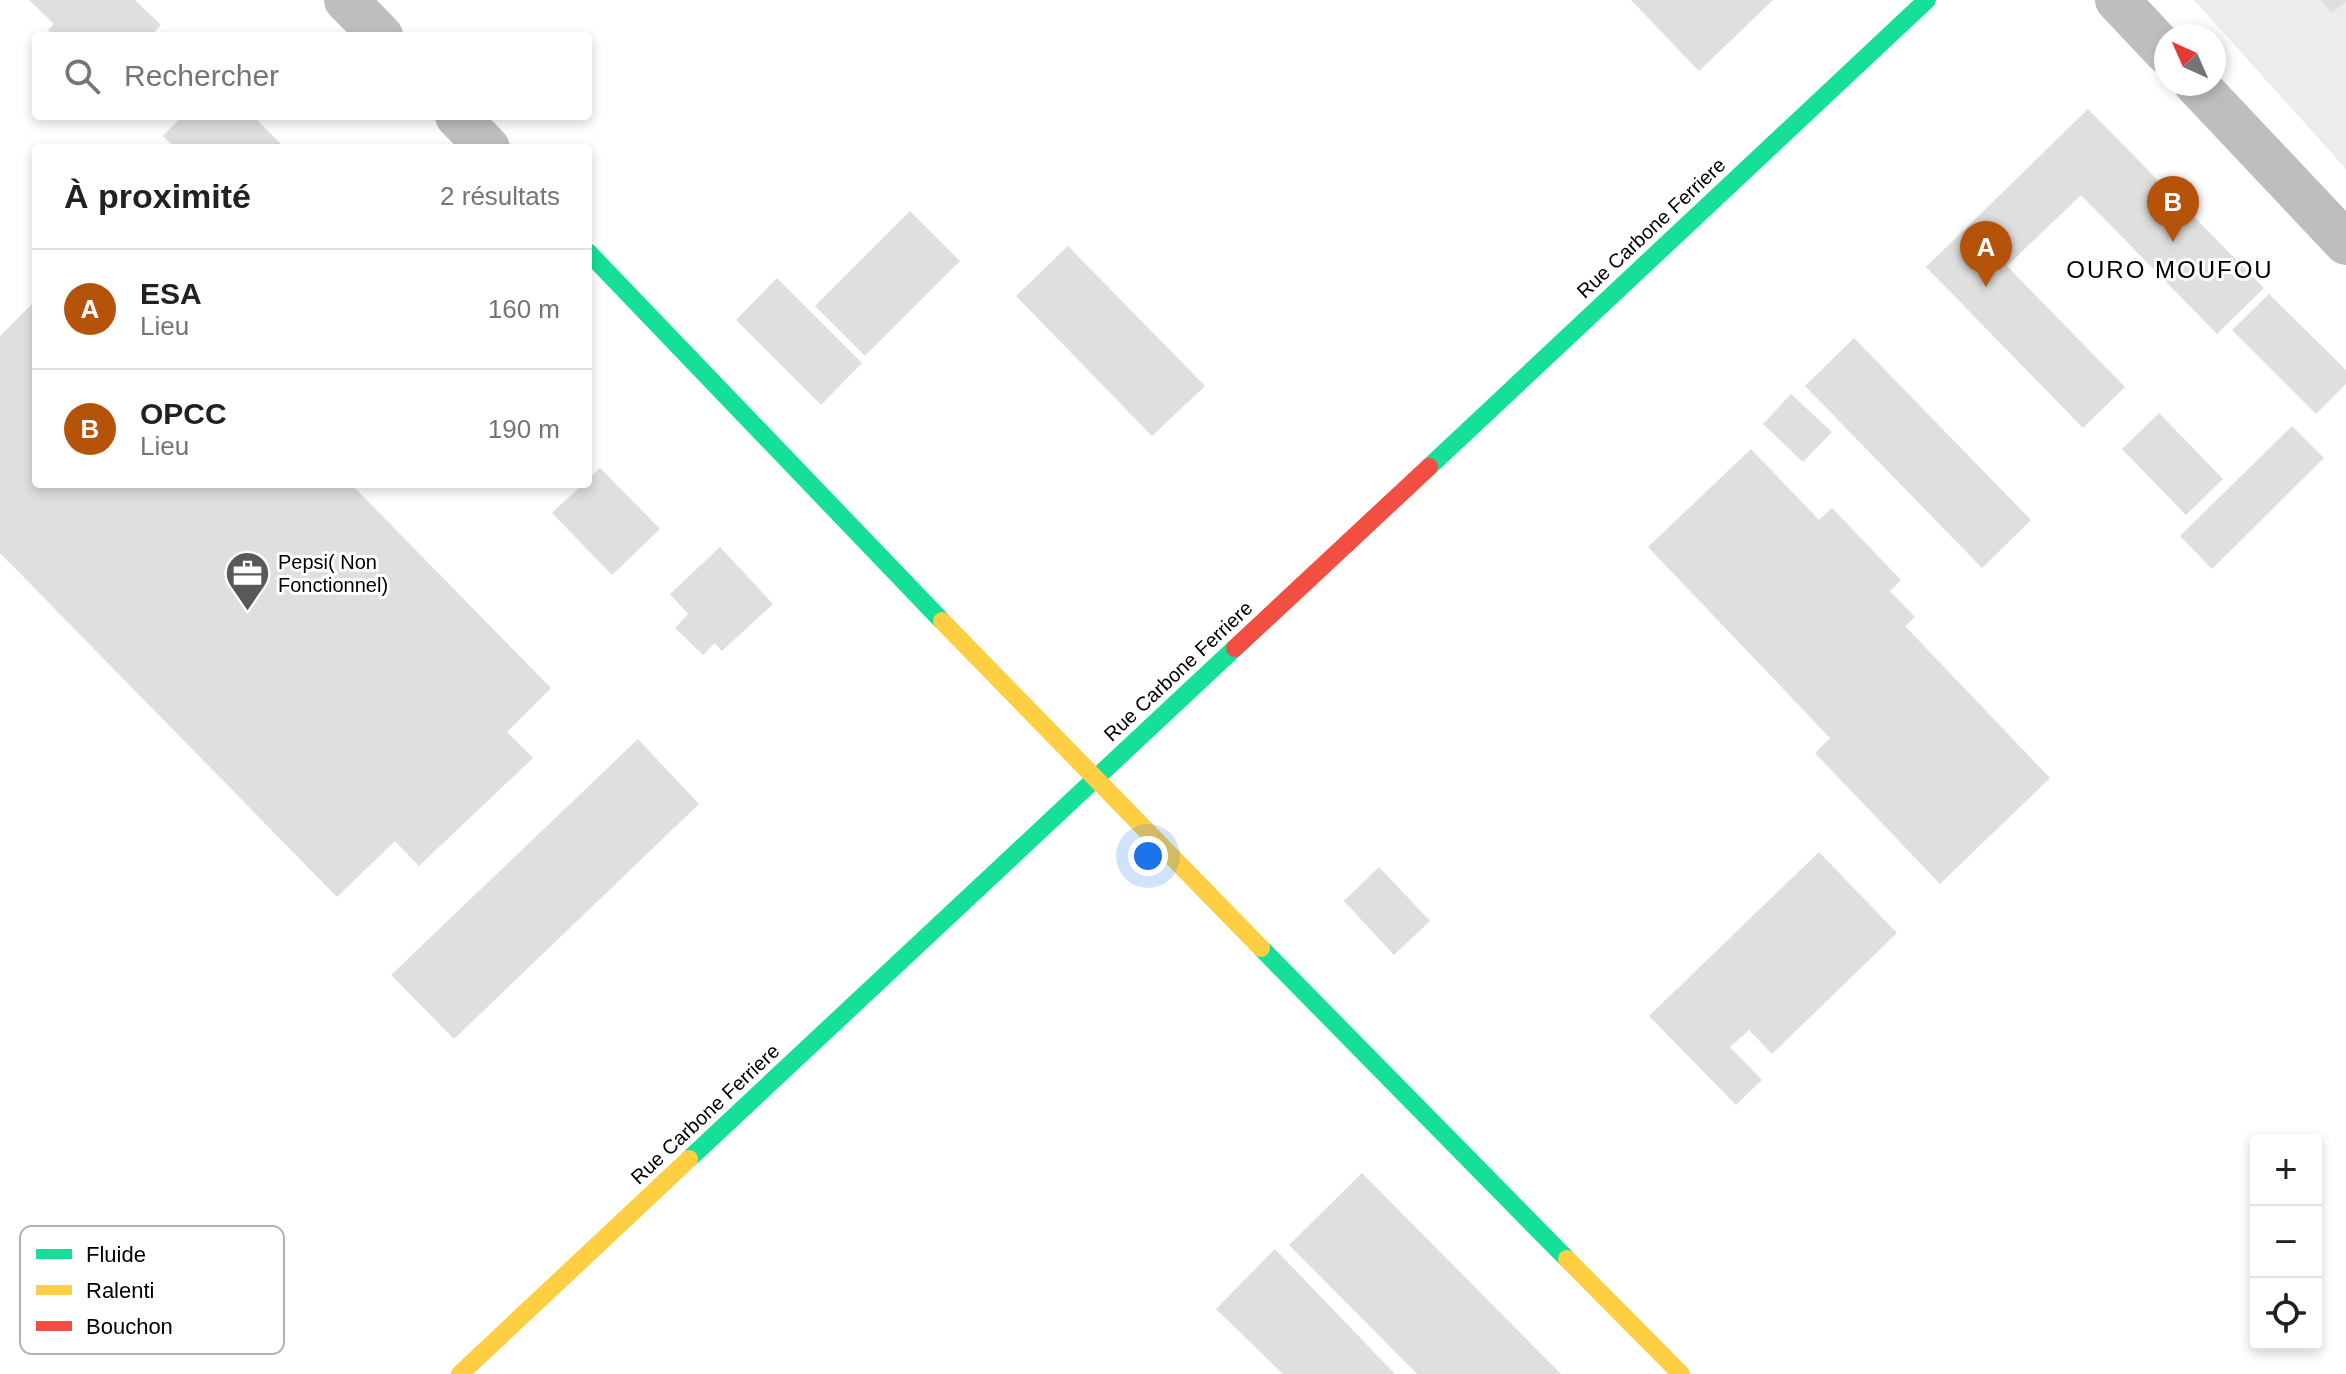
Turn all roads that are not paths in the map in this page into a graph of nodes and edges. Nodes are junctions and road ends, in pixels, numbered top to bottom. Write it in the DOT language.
graph roads {
  1 [pos="346,0"];
  2 [pos="1927,0"];
  3 [pos="2117,0"];
  4 [pos="377,32"];
  5 [pos="2154,39"];
  6 [pos="2207,96"];
  7 [pos="461,120"];
  8 [pos="484,144"];
  9 [pos="2346,243"];
  10 [pos="592,256"];
  11 [pos="1094,779"];
  12 [pos="460,1374"];
  13 [pos="1681,1374"];
  1 -- 4 [label="street"];
  2 -- 11 [label="street, Rue Carbone Ferriere"];
  3 -- 5 [label="street"];
  6 -- 9 [label="street"];
  7 -- 8 [label="street"];
  10 -- 11 [label="street"];
  11 -- 12 [label="street, Rue Carbone Ferriere"];
  11 -- 13 [label="street"];
}
